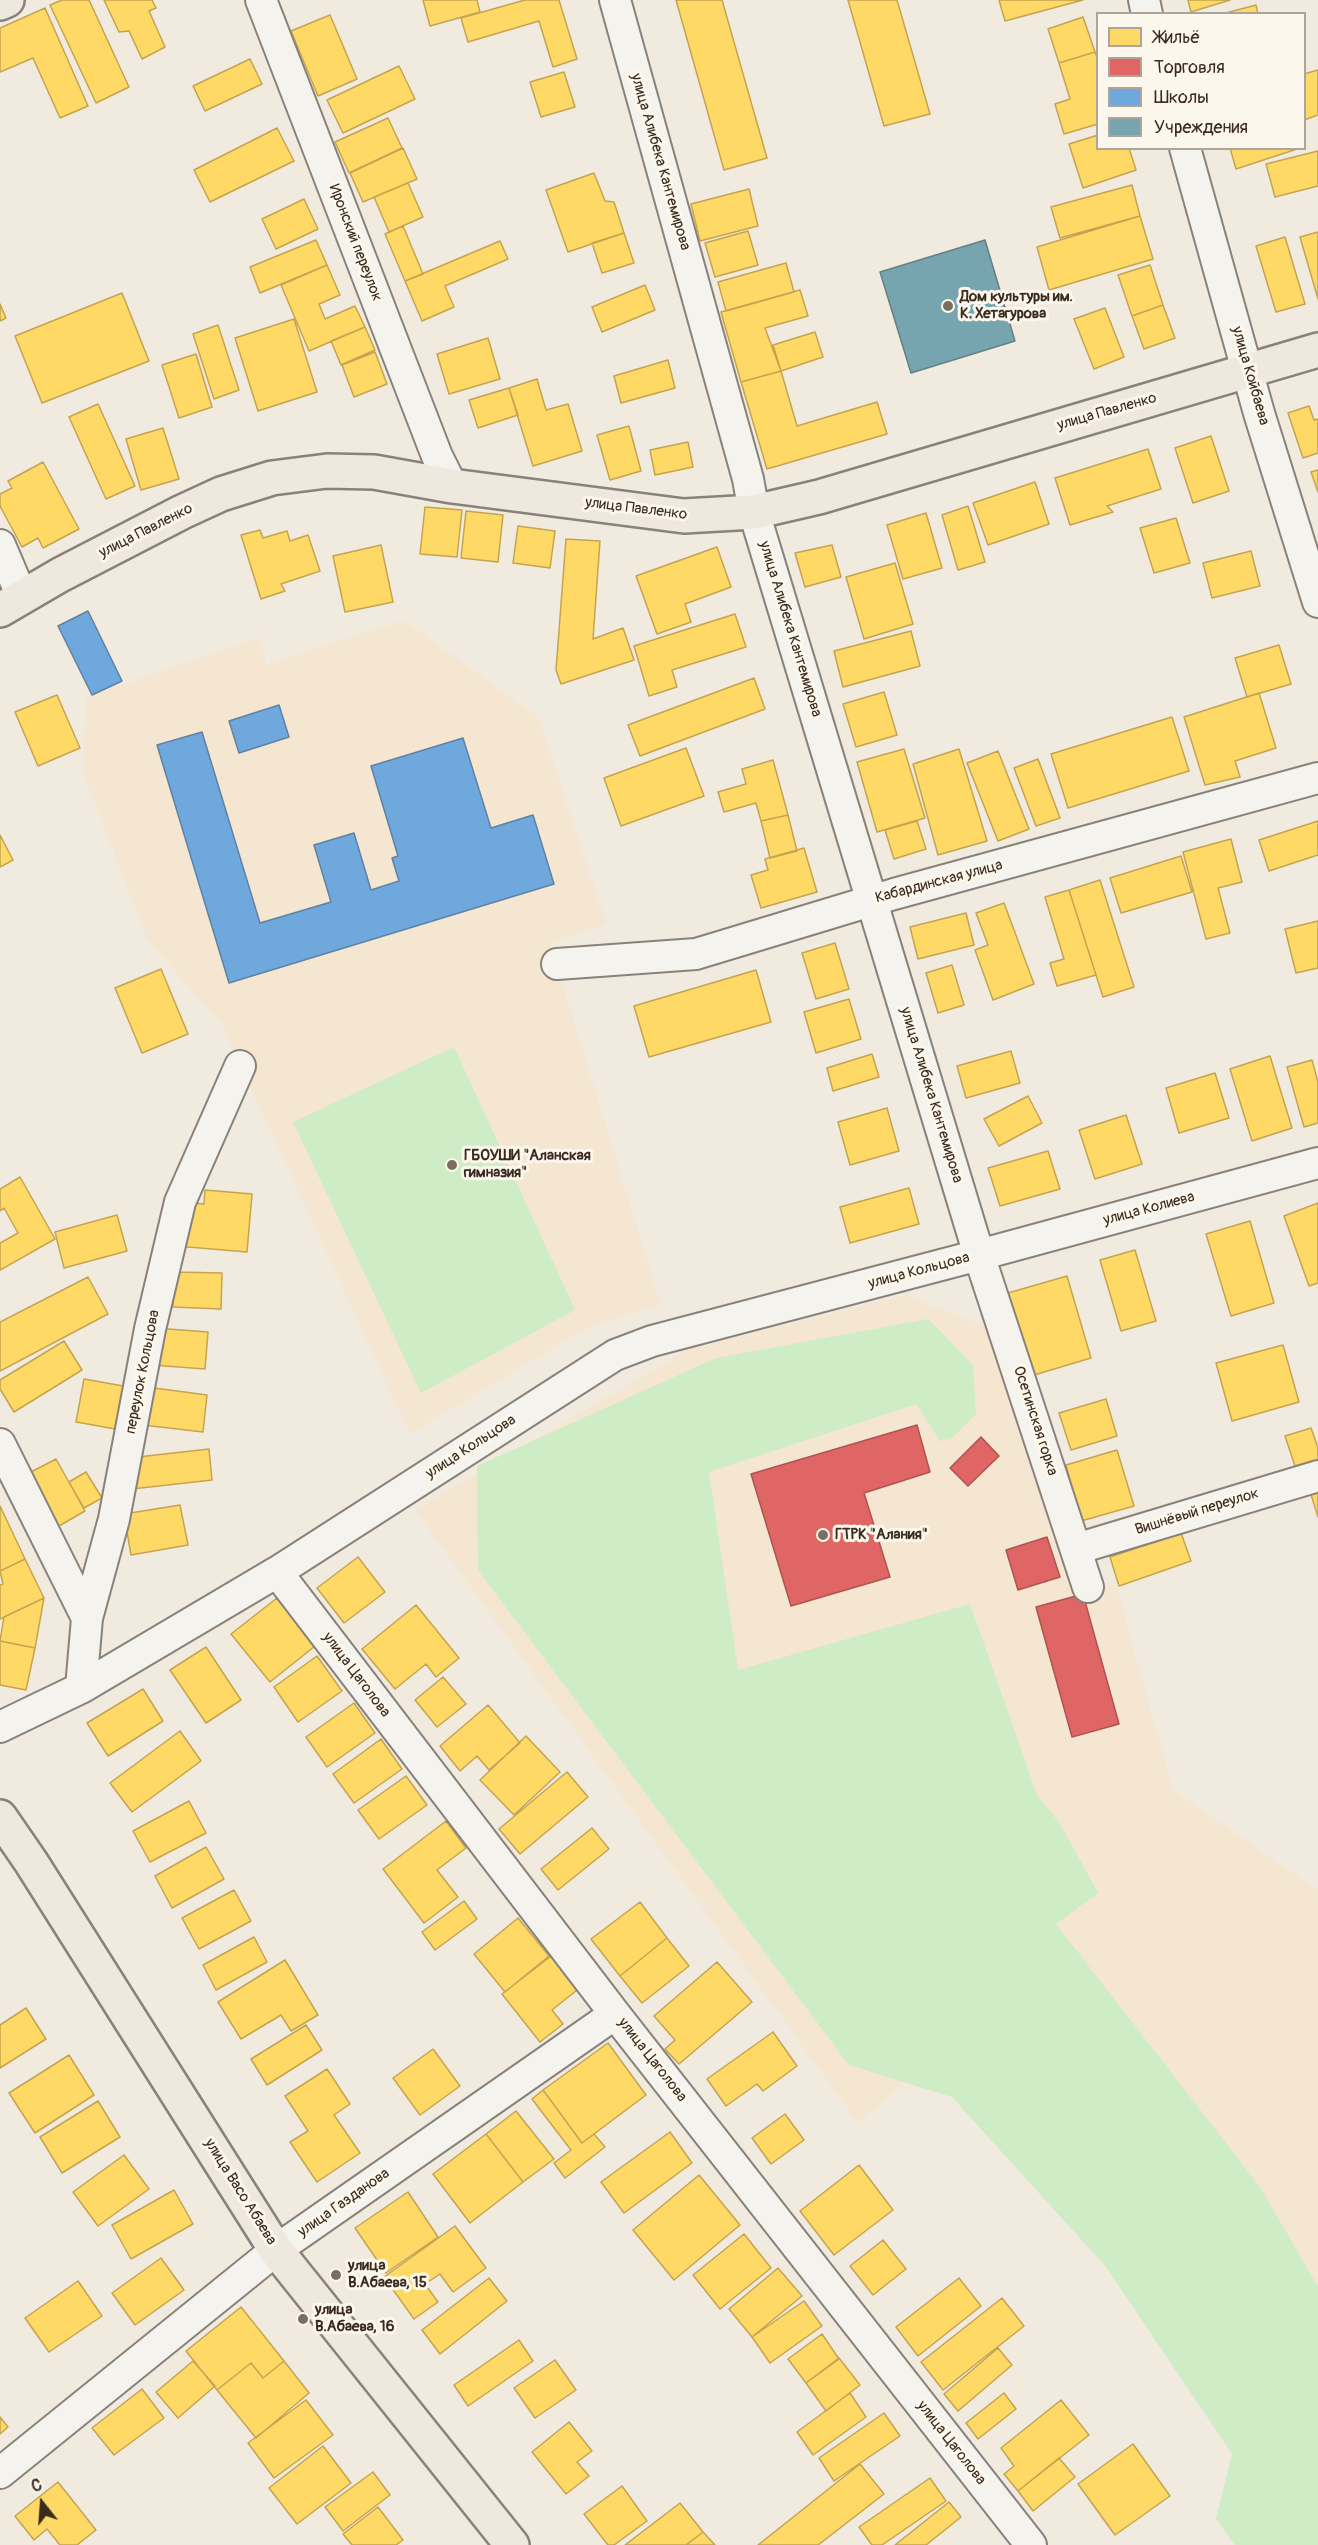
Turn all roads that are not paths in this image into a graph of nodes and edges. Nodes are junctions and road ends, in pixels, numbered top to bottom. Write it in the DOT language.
graph roads {
  1 [pos="7,0"];
  2 [pos="261,0"];
  3 [pos="615,0"];
  4 [pos="0,3"];
  5 [pos="1186,150"];
  6 [pos="1318,350"];
  7 [pos="1249,371"];
  8 [pos="452,486"];
  9 [pos="754,512"];
  10 [pos="0,546"];
  11 [pos="1318,602"];
  12 [pos="11,603"];
  13 [pos="1318,778"];
  14 [pos="873,900"];
  15 [pos="557,964"];
  16 [pos="240,1066"];
  17 [pos="1318,1162"];
  18 [pos="979,1256"];
  19 [pos="0,1444"];
  20 [pos="1318,1476"];
  21 [pos="1076,1549"];
  22 [pos="277,1572"];
  23 [pos="1088,1587"];
  24 [pos="87,1618"];
  25 [pos="81,1688"];
  26 [pos="0,1727"];
  27 [pos="0,1817"];
  28 [pos="615,2014"];
  29 [pos="276,2250"];
  30 [pos="0,2473"];
  31 [pos="513,2545"];
  32 [pos="1031,2545"];
  1 -- 4 [label="main road"];
  2 -- 8 [label="street, Иронский переулок"];
  3 -- 9 [label="street, улица Алибека Кантемирова"];
  5 -- 7 [label="street, улица Койбаева"];
  6 -- 7 [label="main road, улица Павленко"];
  7 -- 9 [label="main road, улица Павленко"];
  7 -- 11 [label="street, улица Койбаева"];
  8 -- 9 [label="main road, улица Павленко"];
  8 -- 12 [label="main road, улица Павленко"];
  9 -- 14 [label="street, улица Алибека Кантемирова"];
  10 -- 12 [label="street"];
  13 -- 14 [label="street, Кабардинская улица"];
  14 -- 15 [label="street, Кабардинская улица"];
  14 -- 18 [label="street, улица Алибека Кантемирова"];
  16 -- 24 [label="street, переулок Кольцова"];
  17 -- 18 [label="street, улица Колиева"];
  18 -- 21 [label="street, Осетинская горка"];
  18 -- 22 [label="street, улица Кольцова"];
  19 -- 24 [label="street"];
  20 -- 21 [label="street, Вишнёвый переулок"];
  21 -- 23 [label="street, Осетинская горка"];
  22 -- 25 [label="street, улица Кольцова"];
  22 -- 28 [label="street, улица Цаголова"];
  24 -- 25 [label="street, переулок Кольцова"];
  25 -- 26 [label="street, улица Кольцова"];
  27 -- 29 [label="main road, улица Васо Абаева"];
  28 -- 29 [label="street, улица Газданова"];
  28 -- 32 [label="street, улица Цаголова"];
  29 -- 30 [label="street, улица Газданова"];
  29 -- 31 [label="main road, улица Васо Абаева"];
}
